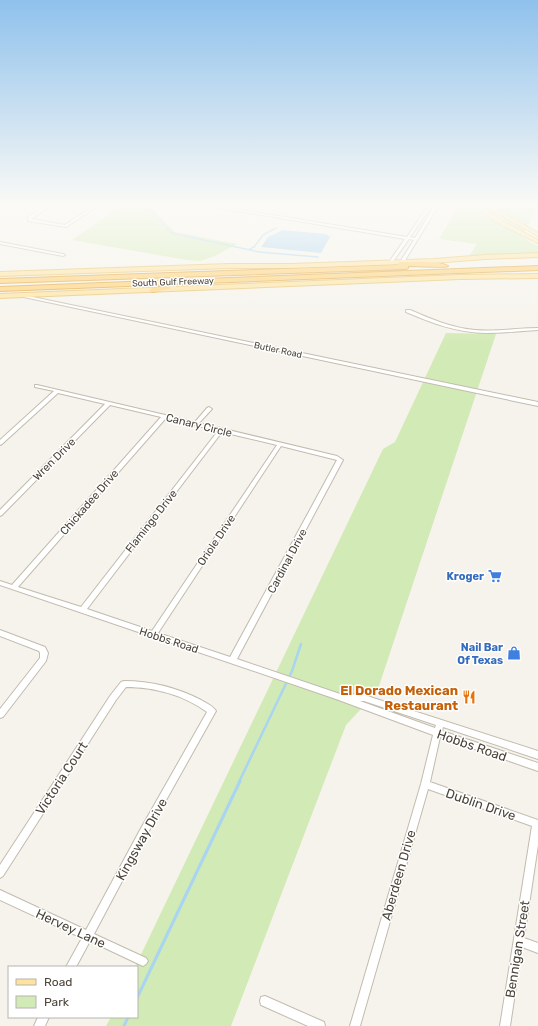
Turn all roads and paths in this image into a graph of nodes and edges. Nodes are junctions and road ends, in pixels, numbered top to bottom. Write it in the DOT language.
graph roads {
  1 [pos="41,251"];
  2 [pos="398,251"];
  3 [pos="408,251"];
  4 [pos="62,255"];
  5 [pos="538,255"];
  6 [pos="391,262"];
  7 [pos="402,262"];
  8 [pos="538,263"];
  9 [pos="291,266"];
  10 [pos="445,266"];
  11 [pos="538,268"];
  12 [pos="431,272"];
  13 [pos="0,274"];
  14 [pos="538,276"];
  15 [pos="0,281"];
  16 [pos="0,288"];
  17 [pos="152,290"];
  18 [pos="0,296"];
  19 [pos="18,296"];
  20 [pos="408,312"];
  21 [pos="538,328"];
  22 [pos="37,386"];
  23 [pos="57,391"];
  24 [pos="109,403"];
  25 [pos="538,404"];
  26 [pos="209,409"];
  27 [pos="164,416"];
  28 [pos="196,424"];
  29 [pos="221,430"];
  30 [pos="0,443"];
  31 [pos="280,444"];
  32 [pos="340,460"];
  33 [pos="0,514"];
  34 [pos="0,583"];
  35 [pos="14,588"];
  36 [pos="82,611"];
  37 [pos="0,633"];
  38 [pos="153,635"];
  39 [pos="232,661"];
  40 [pos="338,696"];
  41 [pos="212,711"];
  42 [pos="0,715"];
  43 [pos="440,723"];
  44 [pos="438,733"];
  45 [pos="538,755"];
  46 [pos="538,767"];
  47 [pos="424,784"];
  48 [pos="537,824"];
  49 [pos="0,873"];
  50 [pos="0,895"];
  51 [pos="88,936"];
  52 [pos="519,940"];
  53 [pos="538,948"];
  54 [pos="143,961"];
  55 [pos="72,966"];
  56 [pos="265,1001"];
  57 [pos="320,1026"];
  58 [pos="355,1026"];
  59 [pos="505,1026"];
  1 -- 4 [label="street"];
  2 -- 6 [label="street"];
  3 -- 7 [label="street"];
  5 -- 7 [label="main road"];
  6 -- 7 [label="main road"];
  6 -- 9 [label="main road"];
  8 -- 10 [label="highway, South Gulf Freeway"];
  9 -- 10 [label="highway"];
  9 -- 13 [label="main road"];
  10 -- 15 [label="highway, South Gulf Freeway"];
  11 -- 12 [label="highway, South Gulf Freeway"];
  12 -- 16 [label="highway, South Gulf Freeway"];
  12 -- 17 [label="highway"];
  14 -- 17 [label="main road"];
  17 -- 19 [label="main road"];
  18 -- 19 [label="main road"];
  19 -- 25 [label="street, Butler Road"];
  20 -- 21 [label="street"];
  22 -- 23 [label="street, Canary Circle"];
  23 -- 24 [label="street, Canary Circle"];
  23 -- 30 [label="street"];
  24 -- 27 [label="street, Canary Circle"];
  24 -- 33 [label="street, Wren Drive"];
  26 -- 28 [label="street"];
  27 -- 28 [label="street, Canary Circle"];
  27 -- 35 [label="street, Chickadee Drive"];
  28 -- 29 [label="street, Canary Circle"];
  29 -- 31 [label="street, Canary Circle"];
  29 -- 36 [label="street, Flamingo Drive"];
  31 -- 32 [label="street, Canary Circle"];
  31 -- 38 [label="street, Oriole Drive"];
  32 -- 39 [label="street, Cardinal Drive"];
  34 -- 35 [label="street, Hobbs Road"];
  35 -- 36 [label="street, Hobbs Road"];
  36 -- 38 [label="street, Hobbs Road"];
  37 -- 42 [label="street"];
  38 -- 39 [label="street, Hobbs Road"];
  39 -- 40 [label="street, Hobbs Road"];
  40 -- 43 [label="street, Hobbs Road"];
  40 -- 44 [label="street, Hobbs Road"];
  41 -- 49 [label="street, Victoria Court"];
  41 -- 51 [label="street, Kingsway Drive"];
  43 -- 44 [label="street, Aberdeen Drive"];
  43 -- 45 [label="street, Hobbs Road"];
  44 -- 46 [label="street, Hobbs Road"];
  44 -- 47 [label="street, Aberdeen Drive"];
  47 -- 48 [label="street, Dublin Drive"];
  47 -- 58 [label="street, Aberdeen Drive"];
  48 -- 52 [label="street, Bennigan Street"];
  50 -- 51 [label="street, Hervey Lane"];
  51 -- 54 [label="street, Hervey Lane"];
  51 -- 55 [label="street, Kingsway Drive"];
  52 -- 53 [label="street"];
  52 -- 59 [label="street, Bennigan Street"];
  56 -- 57 [label="street"];
}
